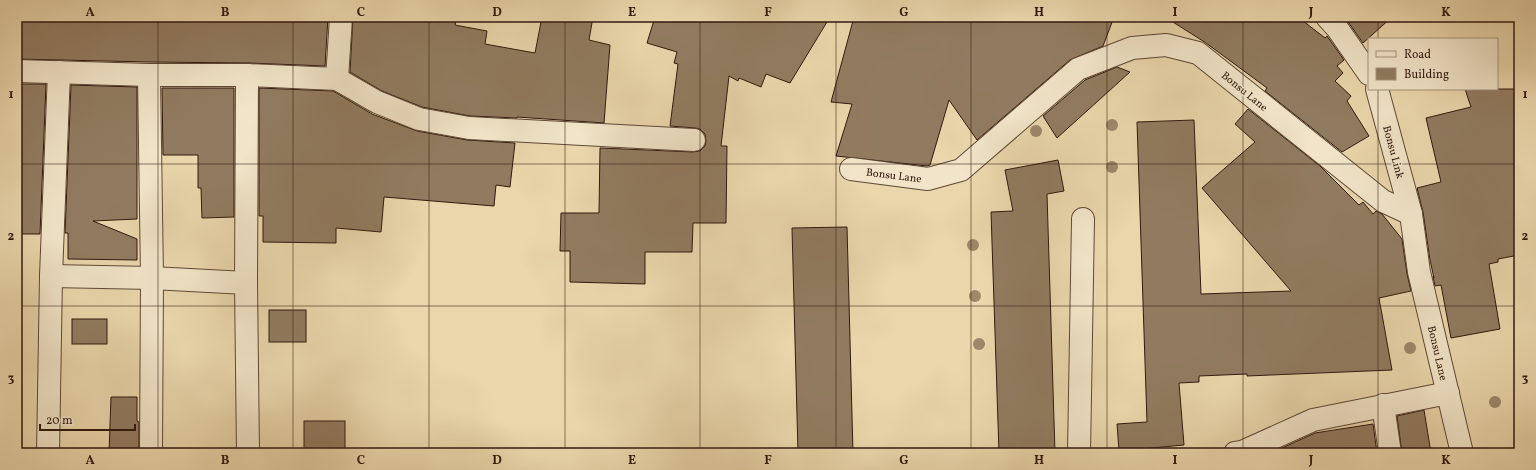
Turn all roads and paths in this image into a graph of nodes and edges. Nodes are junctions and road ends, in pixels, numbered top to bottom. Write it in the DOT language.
graph roads {
  1 [pos="341,17"];
  2 [pos="1327,17"];
  3 [pos="17,71"];
  4 [pos="59,72"];
  5 [pos="1368,73"];
  6 [pos="149,75"];
  7 [pos="247,75"];
  8 [pos="336,79"];
  9 [pos="1377,90"];
  10 [pos="694,140"];
  11 [pos="851,169"];
  12 [pos="1410,214"];
  13 [pos="1083,219"];
  14 [pos="51,276"];
  15 [pos="152,278"];
  16 [pos="246,283"];
  17 [pos="1448,393"];
  18 [pos="1384,405"];
  19 [pos="1240,452"];
  20 [pos="48,453"];
  21 [pos="151,453"];
  22 [pos="248,453"];
  23 [pos="1079,453"];
  24 [pos="1390,453"];
  25 [pos="1462,453"];
  1 -- 8 [label="street"];
  2 -- 5 [label="street"];
  3 -- 4 [label="street"];
  4 -- 6 [label="street"];
  4 -- 14 [label="street"];
  6 -- 7 [label="street"];
  6 -- 15 [label="street"];
  7 -- 8 [label="street"];
  7 -- 16 [label="street"];
  8 -- 10 [label="street"];
  9 -- 12 [label="street, Bonsu Link"];
  11 -- 12 [label="street, Bonsu Lane"];
  12 -- 17 [label="street, Bonsu Lane"];
  13 -- 23 [label="street"];
  14 -- 15 [label="street"];
  14 -- 20 [label="street"];
  15 -- 16 [label="street"];
  15 -- 21 [label="street"];
  16 -- 22 [label="street"];
  17 -- 18 [label="street"];
  17 -- 25 [label="street, Bonsu Lane"];
  18 -- 19 [label="street"];
  18 -- 24 [label="street"];
}
